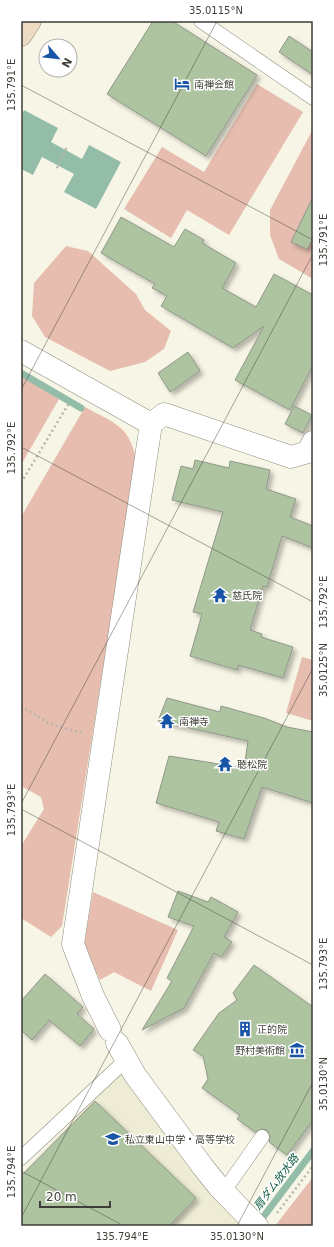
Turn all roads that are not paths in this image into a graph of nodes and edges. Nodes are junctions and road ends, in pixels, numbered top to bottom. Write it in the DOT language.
graph roads {
  1 [pos="30,21"];
  2 [pos="201,21"];
  3 [pos="21,35"];
  4 [pos="313,98"];
  5 [pos="21,351"];
  6 [pos="151,424"];
  7 [pos="313,442"];
  8 [pos="118,1044"];
  9 [pos="262,1137"];
  10 [pos="21,1158"];
  11 [pos="224,1191"];
  12 [pos="256,1225"];
  1 -- 3 [label="street"];
  2 -- 4 [label="lane"];
  5 -- 6 [label="street"];
  6 -- 7 [label="street"];
  6 -- 8 [label="street"];
  8 -- 10 [label="lane"];
  8 -- 11 [label="street"];
  9 -- 11 [label="lane"];
  11 -- 12 [label="street"];
}
